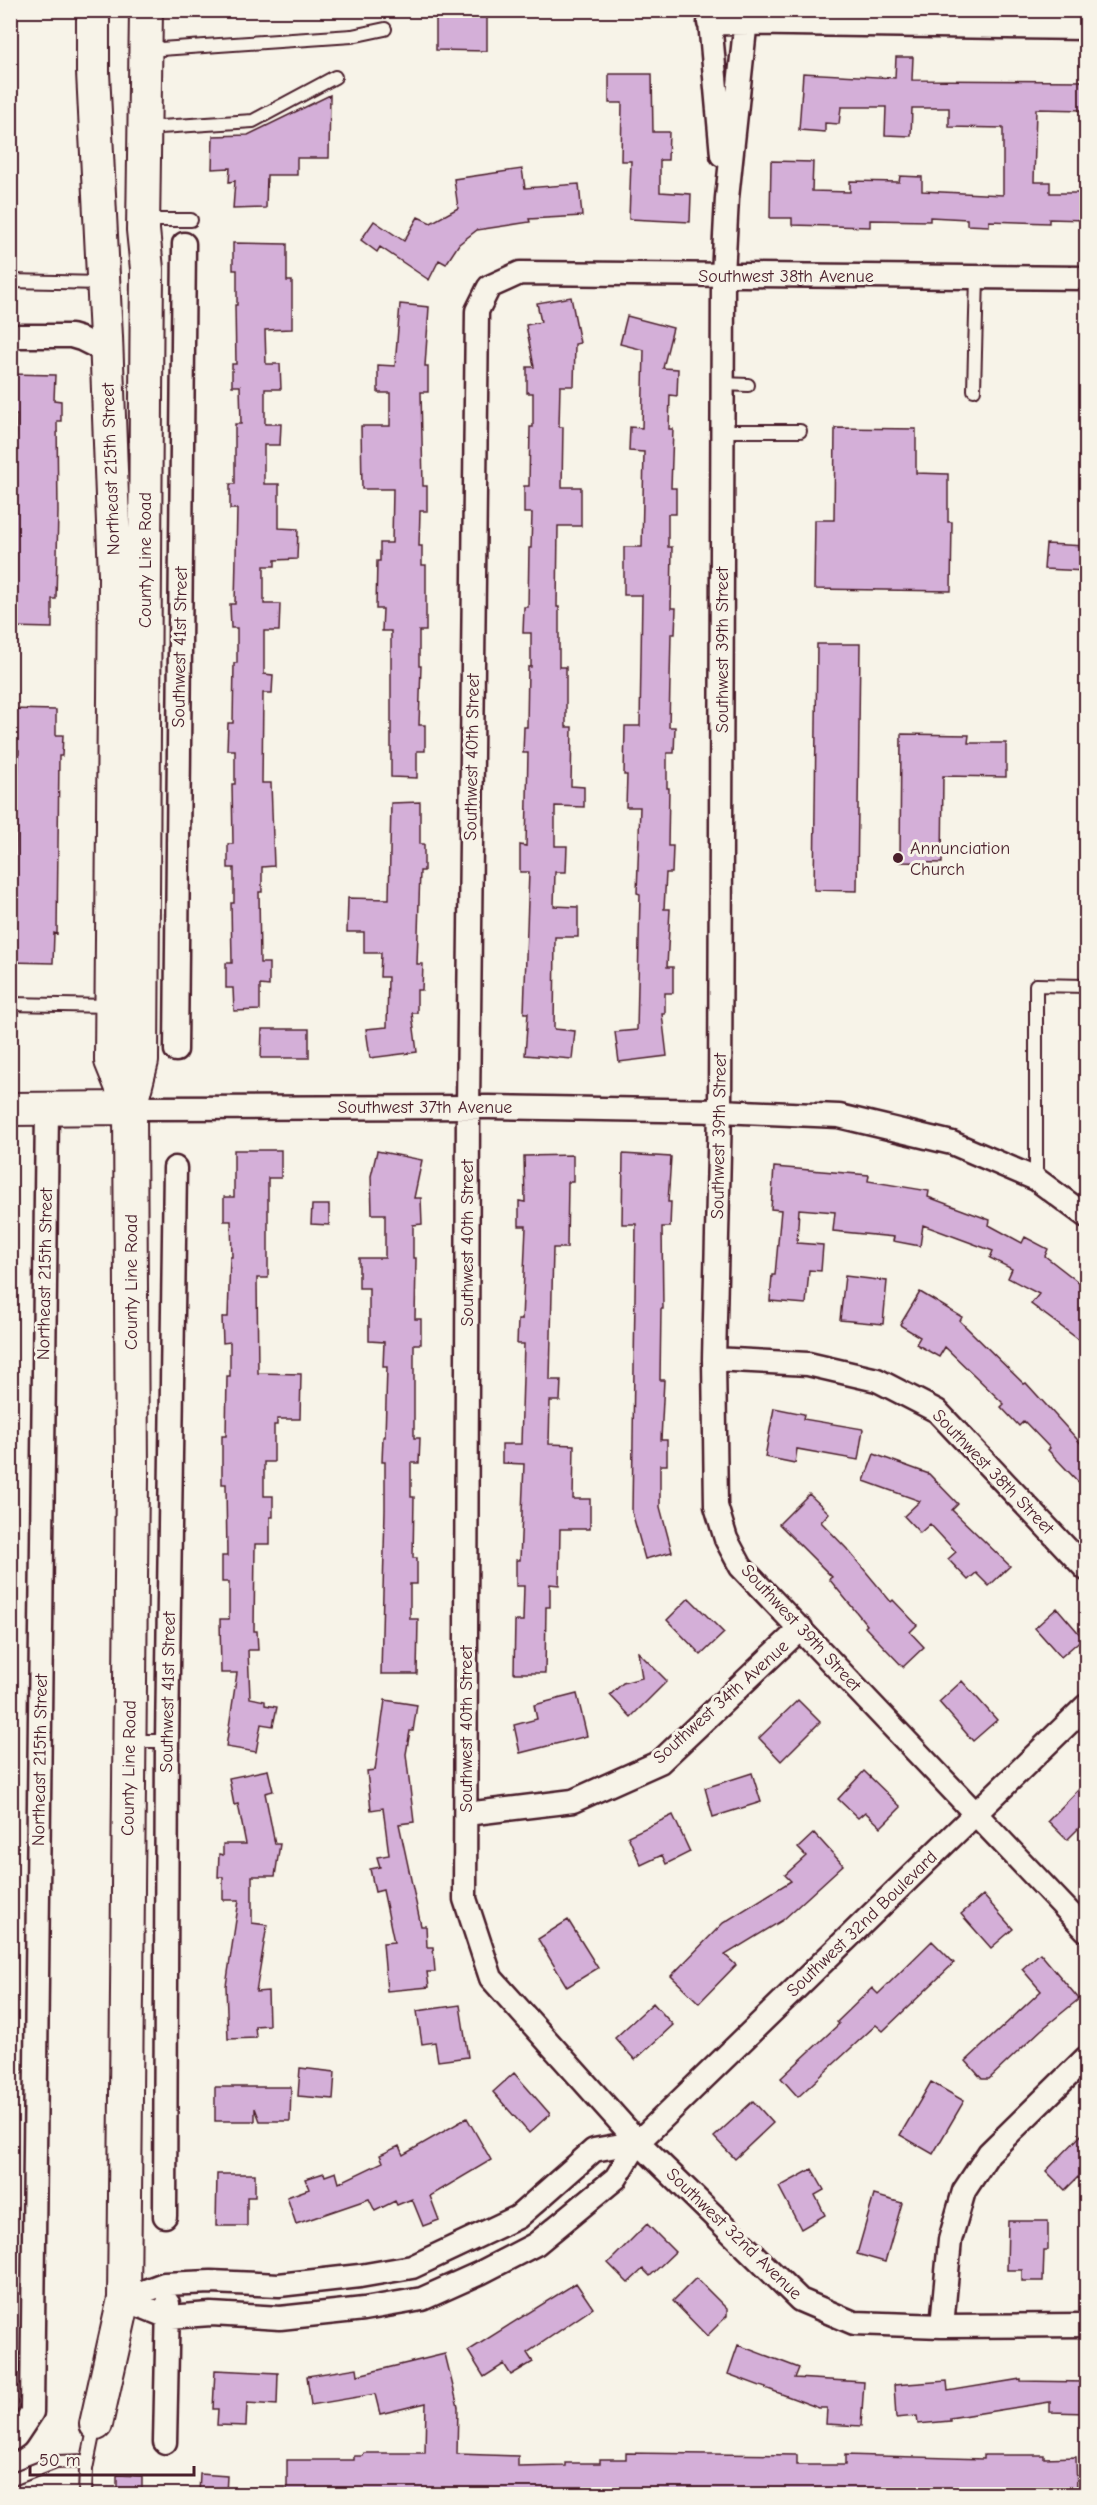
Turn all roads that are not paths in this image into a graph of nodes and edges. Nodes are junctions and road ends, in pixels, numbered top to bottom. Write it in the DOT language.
graph roads {
  1 [pos="93,10"];
  2 [pos="146,10"];
  3 [pos="709,17"];
  4 [pos="746,17"];
  5 [pos="1086,28"];
  6 [pos="385,29"];
  7 [pos="145,50"];
  8 [pos="335,77"];
  9 [pos="144,128"];
  10 [pos="727,198"];
  11 [pos="143,220"];
  12 [pos="191,220"];
  13 [pos="184,244"];
  14 [pos="145,252"];
  15 [pos="723,275"];
  16 [pos="976,277"];
  17 [pos="1086,278"];
  18 [pos="10,281"];
  19 [pos="103,283"];
  20 [pos="489,287"];
  21 [pos="10,336"];
  22 [pos="147,341"];
  23 [pos="183,341"];
  24 [pos="107,352"];
  25 [pos="723,384"];
  26 [pos="748,385"];
  27 [pos="974,390"];
  28 [pos="723,431"];
  29 [pos="800,431"];
  30 [pos="145,532"];
  31 [pos="111,928"];
  32 [pos="1086,986"];
  33 [pos="10,1004"];
  34 [pos="111,1006"];
  35 [pos="176,1050"];
  36 [pos="468,1107"];
  37 [pos="130,1108"];
  38 [pos="10,1109"];
  39 [pos="46,1109"];
  40 [pos="720,1111"];
  41 [pos="175,1168"];
  42 [pos="1036,1179"];
  43 [pos="1086,1216"];
  44 [pos="714,1359"];
  45 [pos="1086,1569"];
  46 [pos="801,1628"];
  47 [pos="1086,1706"];
  48 [pos="129,1741"];
  49 [pos="167,1741"];
  50 [pos="976,1812"];
  51 [pos="465,1814"];
  52 [pos="1086,1930"];
  53 [pos="1086,2058"];
  54 [pos="638,2142"];
  55 [pos="165,2216"];
  56 [pos="169,2284"];
  57 [pos="124,2299"];
  58 [pos="168,2317"];
  59 [pos="1086,2325"];
  60 [pos="942,2326"];
  61 [pos="96,2424"];
  62 [pos="10,2440"];
  63 [pos="165,2442"];
  64 [pos="87,2461"];
  65 [pos="10,2480"];
  66 [pos="85,2494"];
  1 -- 19 [label="street, Northeast 215th Street"];
  2 -- 7 [label="street, County Line Road"];
  3 -- 4 [label="street"];
  3 -- 10 [label="street, Southwest 39th Street"];
  4 -- 5 [label="street"];
  4 -- 10 [label="street, Southwest 39th Street"];
  6 -- 7 [label="lane"];
  7 -- 9 [label="street, County Line Road"];
  8 -- 9 [label="lane"];
  9 -- 11 [label="street, County Line Road"];
  10 -- 15 [label="street, Southwest 39th Street"];
  11 -- 12 [label="lane"];
  11 -- 14 [label="street, County Line Road"];
  13 -- 23 [label="street, Southwest 41st Street"];
  14 -- 19 [label="street"];
  14 -- 22 [label="street, County Line Road"];
  15 -- 16 [label="street, Southwest 38th Avenue"];
  15 -- 20 [label="street, Southwest 38th Avenue"];
  15 -- 25 [label="street, Southwest 39th Street"];
  16 -- 17 [label="street, Southwest 38th Avenue"];
  16 -- 27 [label="lane"];
  18 -- 19 [label="lane"];
  19 -- 24 [label="street, Northeast 215th Street"];
  19 -- 30 [label="street"];
  20 -- 36 [label="street, Southwest 40th Street"];
  21 -- 24 [label="street"];
  22 -- 23 [label="street"];
  22 -- 30 [label="street, County Line Road"];
  23 -- 35 [label="street, Southwest 41st Street"];
  24 -- 31 [label="street, Northeast 215th Street"];
  25 -- 26 [label="lane"];
  25 -- 28 [label="street, Southwest 39th Street"];
  28 -- 29 [label="lane"];
  28 -- 40 [label="street, Southwest 39th Street"];
  30 -- 37 [label="street, County Line Road"];
  31 -- 34 [label="street, County Line Road"];
  32 -- 42 [label="lane"];
  33 -- 34 [label="lane"];
  34 -- 37 [label="street, County Line Road"];
  36 -- 37 [label="street, Southwest 37th Avenue"];
  36 -- 40 [label="street, Southwest 37th Avenue"];
  36 -- 51 [label="street, Southwest 40th Street"];
  37 -- 39 [label="street"];
  37 -- 48 [label="street, County Line Road"];
  38 -- 39 [label="street"];
  39 -- 62 [label="street, Northeast 215th Street"];
  40 -- 42 [label="street, Southwest 37th Avenue"];
  40 -- 44 [label="street, Southwest 39th Street"];
  41 -- 49 [label="street, Southwest 41st Street"];
  42 -- 43 [label="street, Southwest 37th Avenue"];
  44 -- 45 [label="street, Southwest 38th Street"];
  44 -- 46 [label="street, Southwest 39th Street"];
  46 -- 50 [label="street, Southwest 39th Street"];
  46 -- 51 [label="street, Southwest 34th Avenue"];
  47 -- 50 [label="street, Southwest 32nd Boulevard"];
  48 -- 49 [label="lane"];
  48 -- 57 [label="street, County Line Road"];
  49 -- 55 [label="street, Southwest 41st Street"];
  50 -- 52 [label="street, Southwest 39th Street"];
  50 -- 54 [label="street, Southwest 32nd Boulevard"];
  51 -- 54 [label="street, Southwest 40th Street"];
  53 -- 60 [label="street"];
  54 -- 56 [label="street"];
  54 -- 58 [label="street, Southwest 32nd Boulevard"];
  54 -- 60 [label="street, Southwest 32nd Avenue"];
  56 -- 57 [label="street"];
  56 -- 58 [label="street"];
  57 -- 58 [label="street, Southwest 32nd Boulevard"];
  57 -- 61 [label="street, County Line Road"];
  58 -- 63 [label="street"];
  59 -- 60 [label="street, Southwest 32nd Avenue"];
  61 -- 64 [label="lane"];
  64 -- 65 [label="lane"];
  64 -- 66 [label="lane"];
}
